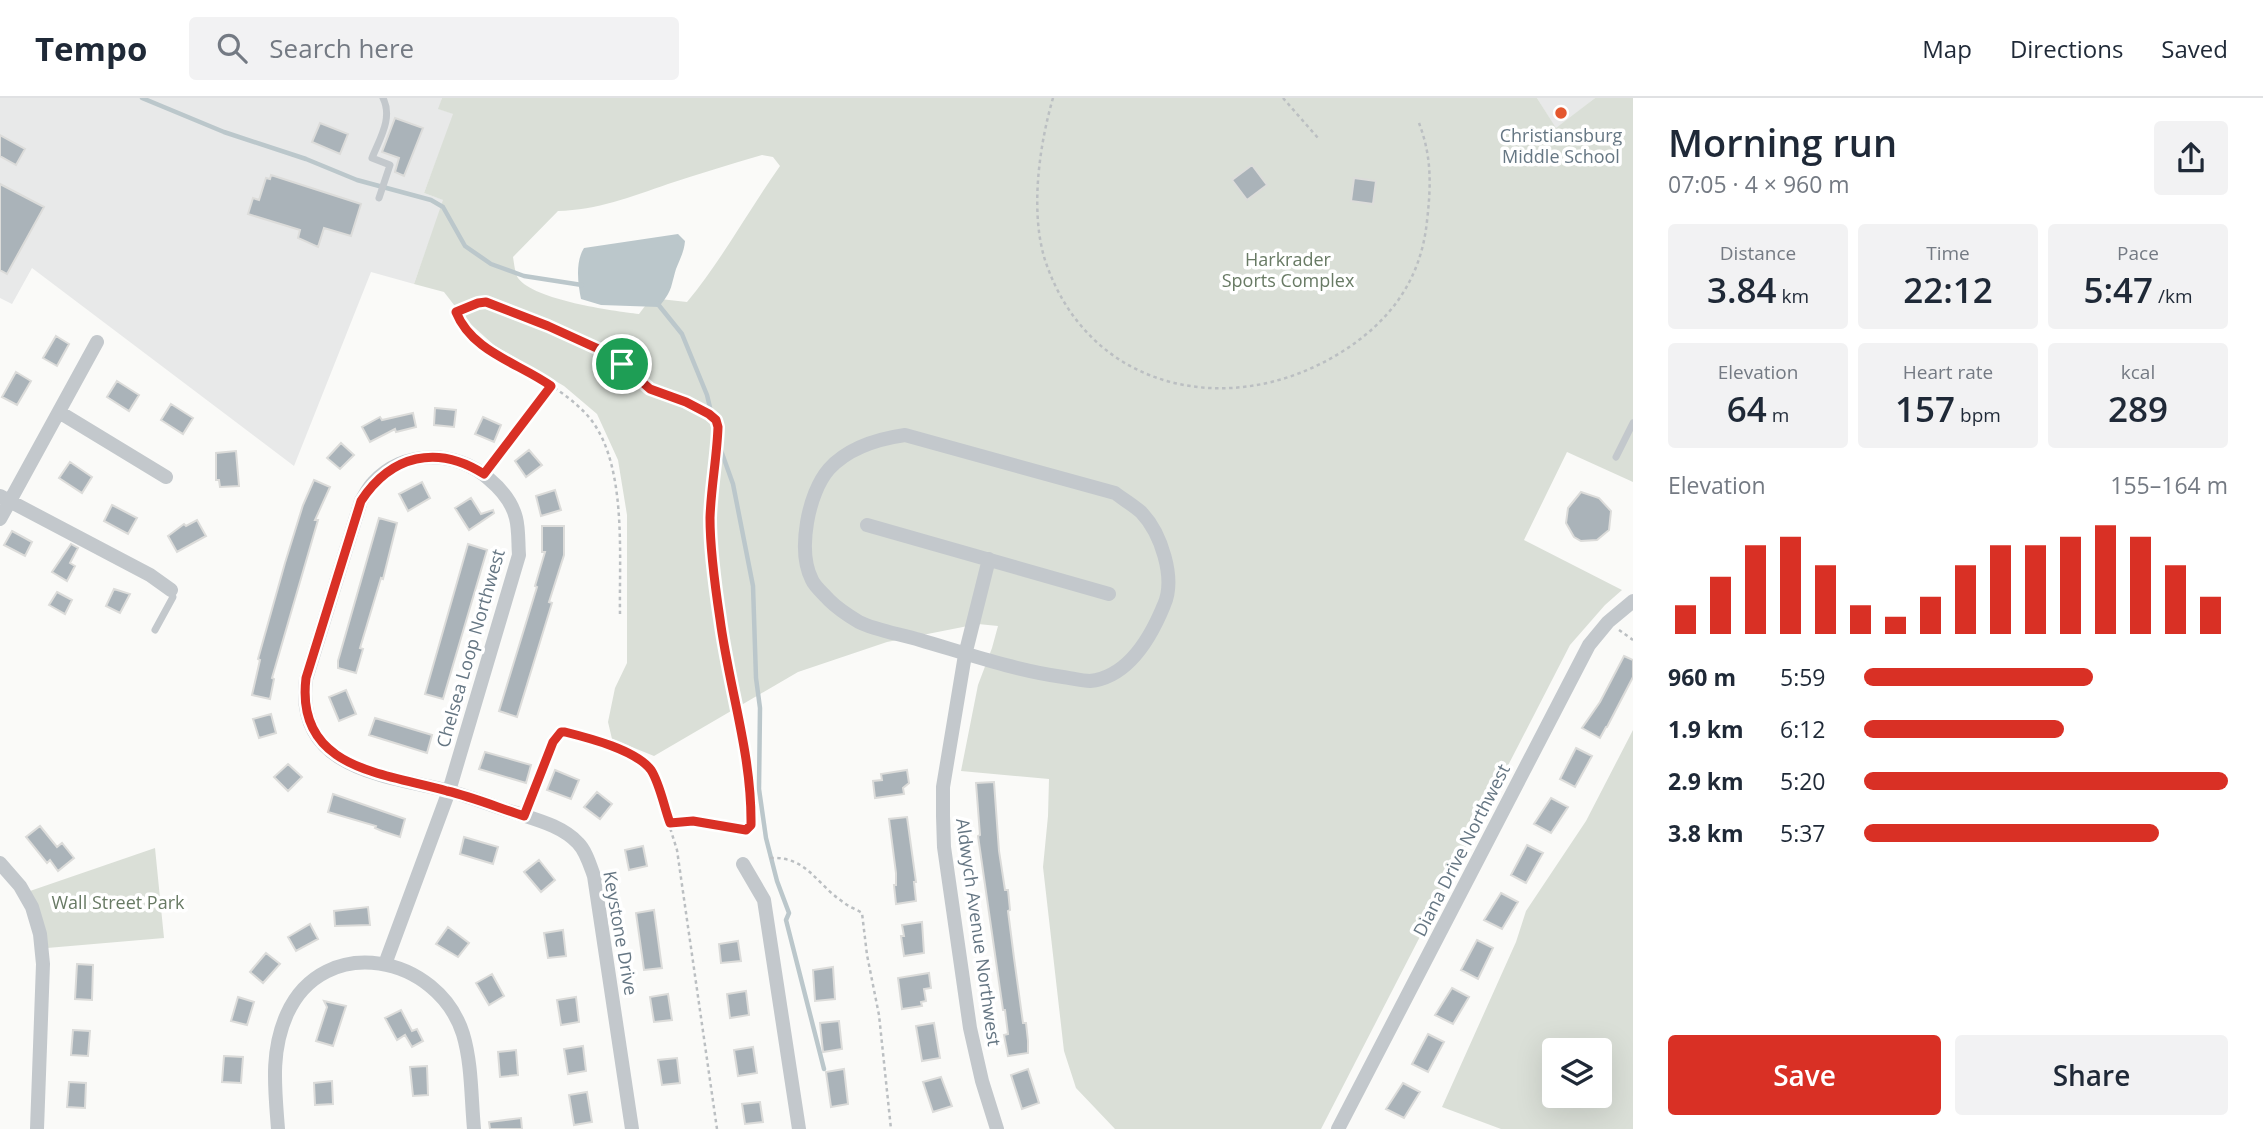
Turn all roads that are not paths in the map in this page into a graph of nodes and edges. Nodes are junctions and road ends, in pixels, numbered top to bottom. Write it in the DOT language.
graph roads {
  1 [pos="383,98"];
  2 [pos="379,198"];
  3 [pos="97,342"];
  4 [pos="59,412"];
  5 [pos="1633,423"];
  6 [pos="1616,457"];
  7 [pos="166,477"];
  8 [pos="5,498"];
  9 [pos="0,519"];
  10 [pos="867,525"];
  11 [pos="989,559"];
  12 [pos="171,590"];
  13 [pos="1109,594"];
  14 [pos="1633,601"];
  15 [pos="155,631"];
  16 [pos="965,655"];
  17 [pos="449,791"];
  18 [pos="0,863"];
  19 [pos="744,864"];
  20 [pos="385,964"];
  21 [pos="37,1129"];
  22 [pos="278,1129"];
  23 [pos="474,1129"];
  24 [pos="632,1129"];
  25 [pos="799,1129"];
  26 [pos="997,1129"];
  27 [pos="1338,1129"];
  1 -- 2 [label="lane"];
  3 -- 4 [label="street"];
  4 -- 7 [label="street"];
  4 -- 8 [label="street"];
  5 -- 6 [label="lane"];
  8 -- 9 [label="street"];
  8 -- 12 [label="street"];
  10 -- 11 [label="street"];
  11 -- 13 [label="street"];
  11 -- 16 [label="street, Aldwych Avenue Northwest"];
  12 -- 15 [label="lane"];
  14 -- 27 [label="street, Diana Drive Northwest"];
  16 -- 16 [label="street"];
  16 -- 26 [label="street, Aldwych Avenue Northwest"];
  17 -- 17 [label="street, Chelsea Loop Northwest"];
  17 -- 20 [label="street"];
  17 -- 24 [label="street, Keystone Drive"];
  18 -- 21 [label="street"];
  19 -- 25 [label="street"];
  20 -- 22 [label="street"];
  20 -- 23 [label="street"];
}
